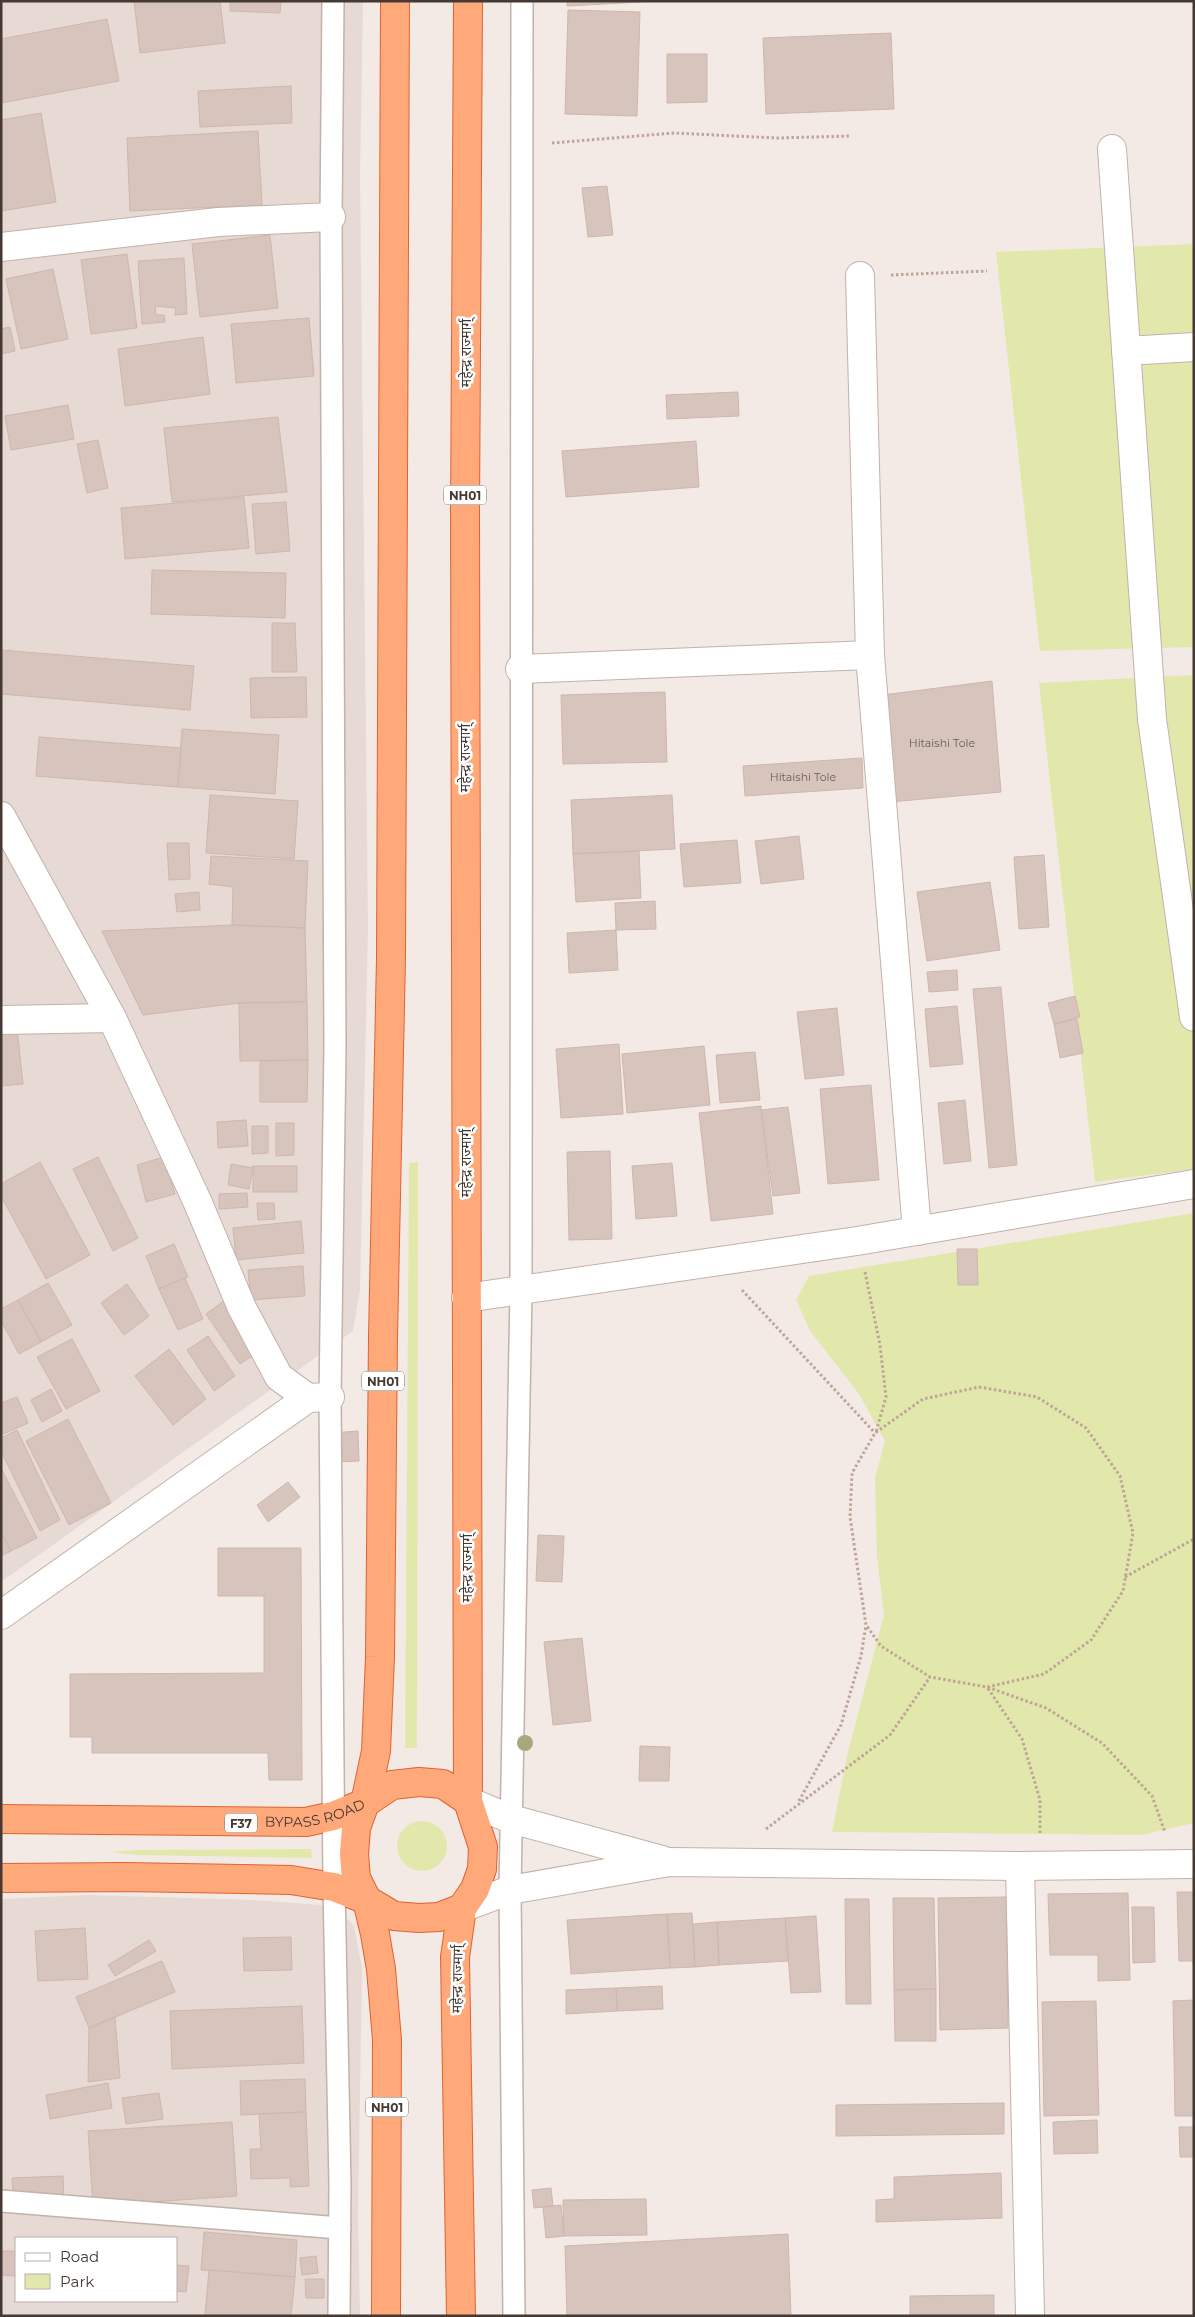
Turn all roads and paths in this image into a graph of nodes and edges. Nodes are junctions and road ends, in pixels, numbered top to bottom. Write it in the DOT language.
graph roads {
  1 [pos="333,1"];
  2 [pos="395,1"];
  3 [pos="468,1"];
  4 [pos="522,1"];
  5 [pos="849,136"];
  6 [pos="522,146"];
  7 [pos="1112,149"];
  8 [pos="332,217"];
  9 [pos="1,247"];
  10 [pos="987,271"];
  11 [pos="860,276"];
  12 [pos="1194,347"];
  13 [pos="1126,351"];
  14 [pos="870,655"];
  15 [pos="520,669"];
  16 [pos="1,816"];
  17 [pos="1194,1017"];
  18 [pos="112,1018"];
  19 [pos="1,1020"];
  20 [pos="1194,1184"];
  21 [pos="917,1231"];
  22 [pos="858,1241"];
  23 [pos="714,1261"];
  24 [pos="520,1290"];
  25 [pos="466,1298"];
  26 [pos="319,1398"];
  27 [pos="876,1433"];
  28 [pos="1194,1539"];
  29 [pos="1125,1577"];
  30 [pos="1,1615"];
  31 [pos="866,1625"];
  32 [pos="930,1677"];
  33 [pos="988,1687"];
  34 [pos="468,1801"];
  35 [pos="365,1803"];
  36 [pos="798,1804"];
  37 [pos="333,1816"];
  38 [pos="1,1819"];
  39 [pos="511,1819"];
  40 [pos="669,1862"];
  41 [pos="724,1863"];
  42 [pos="1185,1864"];
  43 [pos="1030,1866"];
  44 [pos="1,1878"];
  45 [pos="334,1887"];
  46 [pos="510,1890"];
  47 [pos="367,1900"];
  48 [pos="462,1908"];
  49 [pos="1,2200"];
  50 [pos="340,2228"];
  51 [pos="339,2316"];
  52 [pos="386,2316"];
  53 [pos="461,2316"];
  54 [pos="514,2316"];
  55 [pos="1030,2316"];
  1 -- 8 [label="lane"];
  2 -- 35 [label="highway, NH01"];
  3 -- 25 [label="highway, महेन्द्र राज्मार्ग् / NH01"];
  4 -- 6 [label="lane"];
  5 -- 6 [label="path"];
  6 -- 15 [label="lane"];
  7 -- 13 [label="street"];
  8 -- 9 [label="street"];
  8 -- 26 [label="lane"];
  10 -- 11 [label="path"];
  11 -- 14 [label="street"];
  12 -- 13 [label="street"];
  13 -- 17 [label="street"];
  14 -- 15 [label="street"];
  14 -- 21 [label="street"];
  15 -- 24 [label="lane"];
  16 -- 18 [label="street"];
  18 -- 19 [label="street"];
  18 -- 26 [label="street"];
  20 -- 21 [label="street"];
  21 -- 22 [label="street"];
  22 -- 23 [label="street"];
  22 -- 27 [label="path"];
  23 -- 24 [label="street"];
  23 -- 27 [label="path"];
  24 -- 25 [label="street"];
  24 -- 39 [label="lane"];
  25 -- 34 [label="highway, महेन्द्र राज्मार्ग् / NH01"];
  26 -- 30 [label="street"];
  26 -- 37 [label="lane"];
  27 -- 29 [label="path"];
  27 -- 31 [label="path"];
  28 -- 29 [label="path"];
  29 -- 33 [label="path"];
  31 -- 32 [label="path"];
  31 -- 36 [label="path"];
  32 -- 33 [label="path"];
  32 -- 36 [label="path"];
  33 -- 42 [label="path"];
  33 -- 43 [label="path"];
  34 -- 35 [label="highway, BYPASS ROAD / F37"];
  34 -- 39 [label="street"];
  34 -- 48 [label="highway, महेन्द्र राज्मार्ग् / NH01"];
  35 -- 37 [label="highway, BYPASS ROAD / F37"];
  35 -- 47 [label="highway, NH01"];
  36 -- 41 [label="path"];
  37 -- 38 [label="highway, BYPASS ROAD / F37"];
  37 -- 45 [label="lane"];
  39 -- 40 [label="street"];
  39 -- 46 [label="lane"];
  40 -- 41 [label="street"];
  40 -- 46 [label="street"];
  41 -- 43 [label="street"];
  42 -- 43 [label="street"];
  43 -- 55 [label="street"];
  44 -- 45 [label="highway"];
  45 -- 47 [label="highway"];
  45 -- 50 [label="lane"];
  46 -- 48 [label="street"];
  46 -- 54 [label="lane"];
  47 -- 48 [label="highway"];
  47 -- 52 [label="highway, NH01"];
  48 -- 53 [label="highway, महेन्द्र राज्मार्ग् / NH01"];
  49 -- 50 [label="lane"];
  50 -- 51 [label="lane"];
}
